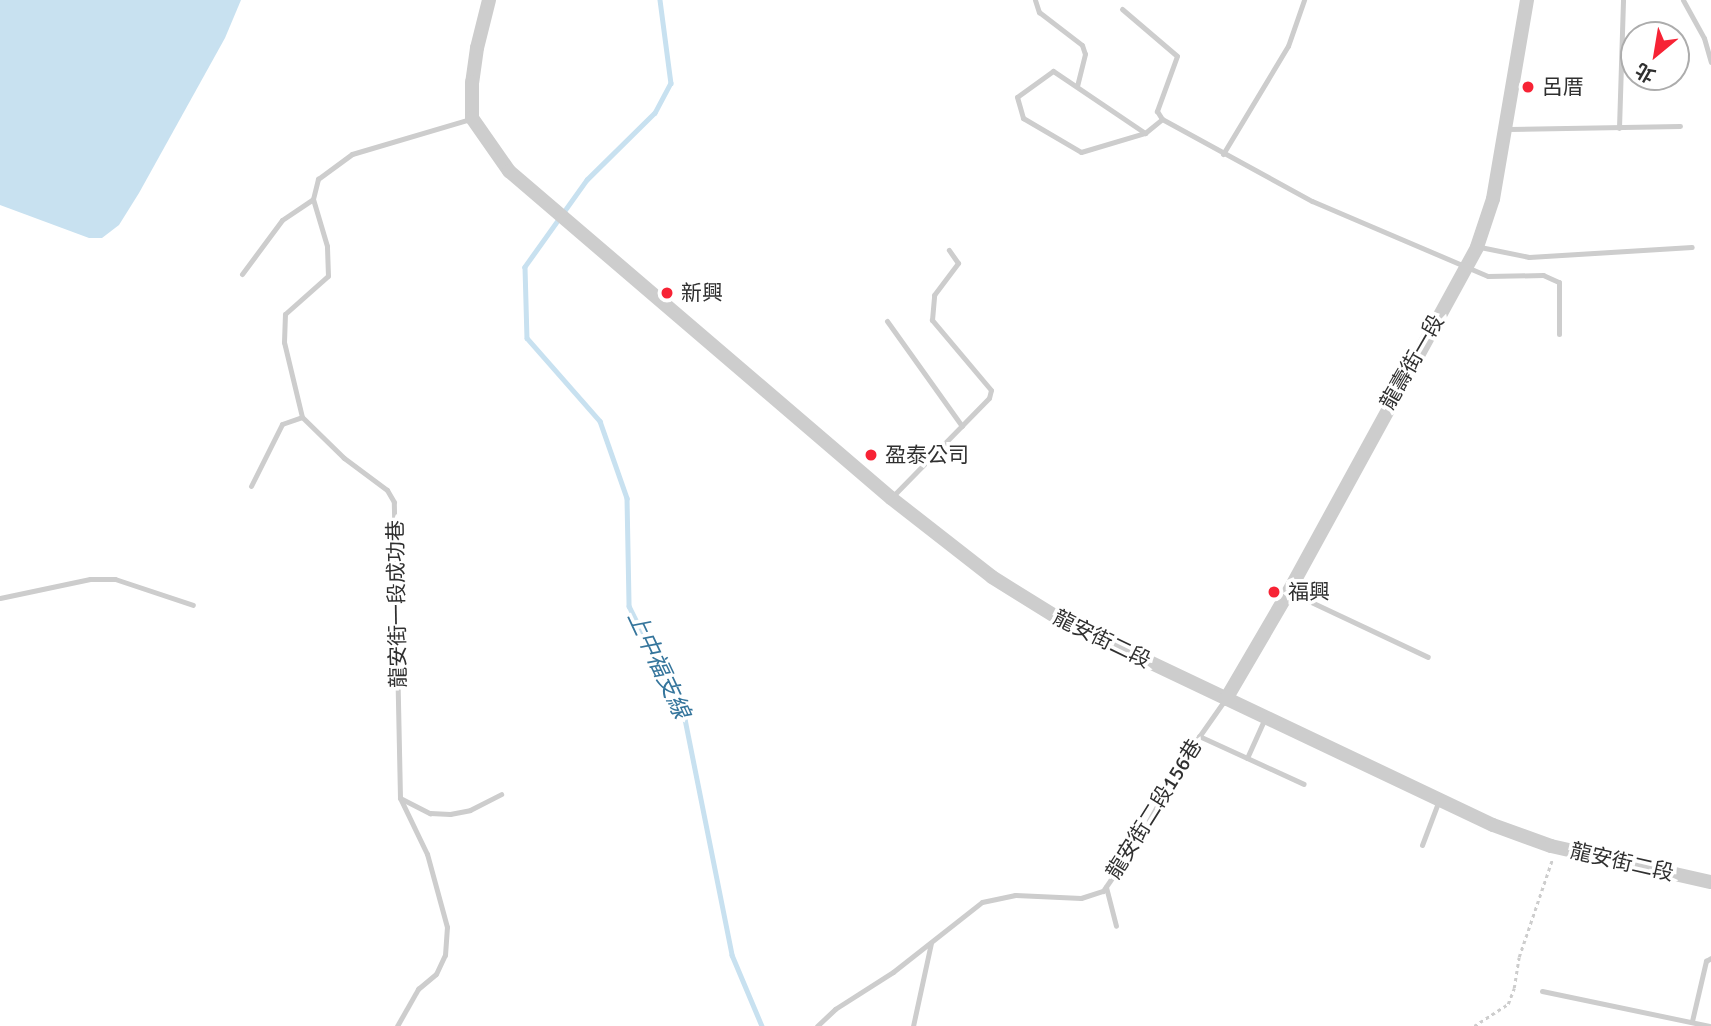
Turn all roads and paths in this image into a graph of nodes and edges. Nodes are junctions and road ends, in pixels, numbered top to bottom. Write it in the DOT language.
graph roads {
  1 [pos="489,0"];
  2 [pos="1035,0"];
  3 [pos="1304,0"];
  4 [pos="1527,0"];
  5 [pos="1623,0"];
  6 [pos="1683,0"];
  7 [pos="1122,9"];
  8 [pos="1711,32"];
  9 [pos="1704,38"];
  10 [pos="1711,62"];
  11 [pos="1077,85"];
  12 [pos="472,118"];
  13 [pos="1163,119"];
  14 [pos="1679,126"];
  15 [pos="1619,128"];
  16 [pos="1505,129"];
  17 [pos="1145,133"];
  18 [pos="1223,154"];
  19 [pos="313,199"];
  20 [pos="1477,247"];
  21 [pos="1692,247"];
  22 [pos="948,250"];
  23 [pos="1465,266"];
  24 [pos="242,274"];
  25 [pos="887,321"];
  26 [pos="1559,334"];
  27 [pos="302,417"];
  28 [pos="962,426"];
  29 [pos="251,486"];
  30 [pos="891,498"];
  31 [pos="1289,591"];
  32 [pos="0,598"];
  33 [pos="193,605"];
  34 [pos="1428,657"];
  35 [pos="1226,699"];
  36 [pos="1265,718"];
  37 [pos="1199,736"];
  38 [pos="1247,758"];
  39 [pos="1304,784"];
  40 [pos="501,794"];
  41 [pos="400,798"];
  42 [pos="1439,800"];
  43 [pos="1422,845"];
  44 [pos="1556,847"];
  45 [pos="1711,882"];
  46 [pos="1106,887"];
  47 [pos="1116,926"];
  48 [pos="931,943"];
  49 [pos="1711,958"];
  50 [pos="1542,991"];
  51 [pos="1692,1021"];
  52 [pos="397,1026"];
  53 [pos="817,1026"];
  54 [pos="913,1026"];
  55 [pos="1474,1026"];
  56 [pos="1709,1026"];
  1 -- 12 [label="street"];
  2 -- 11 [label="lane"];
  3 -- 18 [label="lane"];
  4 -- 16 [label="street, 龍壽街一段"];
  5 -- 15 [label="lane"];
  6 -- 9 [label="lane"];
  7 -- 13 [label="lane"];
  8 -- 9 [label="lane"];
  9 -- 10 [label="lane"];
  11 -- 17 [label="lane"];
  11 -- 17 [label="lane"];
  12 -- 19 [label="lane"];
  12 -- 30 [label="street, 龍安街二段"];
  13 -- 17 [label="lane"];
  13 -- 18 [label="lane"];
  14 -- 15 [label="lane"];
  15 -- 16 [label="lane"];
  16 -- 20 [label="street, 龍壽街一段"];
  18 -- 23 [label="lane"];
  19 -- 24 [label="lane"];
  19 -- 27 [label="lane"];
  20 -- 21 [label="lane"];
  20 -- 23 [label="street, 龍壽街一段"];
  22 -- 28 [label="lane"];
  23 -- 26 [label="lane"];
  23 -- 31 [label="street, 龍壽街一段"];
  25 -- 28 [label="lane"];
  27 -- 29 [label="lane"];
  27 -- 41 [label="lane, 龍安街一段成功巷"];
  28 -- 30 [label="lane"];
  30 -- 35 [label="street, 龍安街二段"];
  31 -- 34 [label="lane"];
  31 -- 35 [label="street, 龍壽街一段"];
  32 -- 33 [label="lane"];
  35 -- 36 [label="street, 龍安街二段"];
  35 -- 37 [label="lane, 龍安街二段156巷"];
  36 -- 38 [label="lane"];
  36 -- 42 [label="street, 龍安街二段"];
  37 -- 38 [label="lane"];
  37 -- 46 [label="lane, 龍安街二段156巷"];
  38 -- 39 [label="lane"];
  40 -- 41 [label="lane"];
  41 -- 52 [label="lane, 龍安街一段成功巷"];
  42 -- 43 [label="lane"];
  42 -- 44 [label="street, 龍安街二段"];
  44 -- 45 [label="street, 龍安街二段"];
  44 -- 55 [label="path"];
  46 -- 47 [label="lane"];
  46 -- 48 [label="lane, 龍安街二段156巷"];
  48 -- 53 [label="lane, 龍安街二段156巷"];
  48 -- 54 [label="lane"];
  49 -- 51 [label="lane"];
  50 -- 51 [label="lane"];
  51 -- 56 [label="lane"];
}
